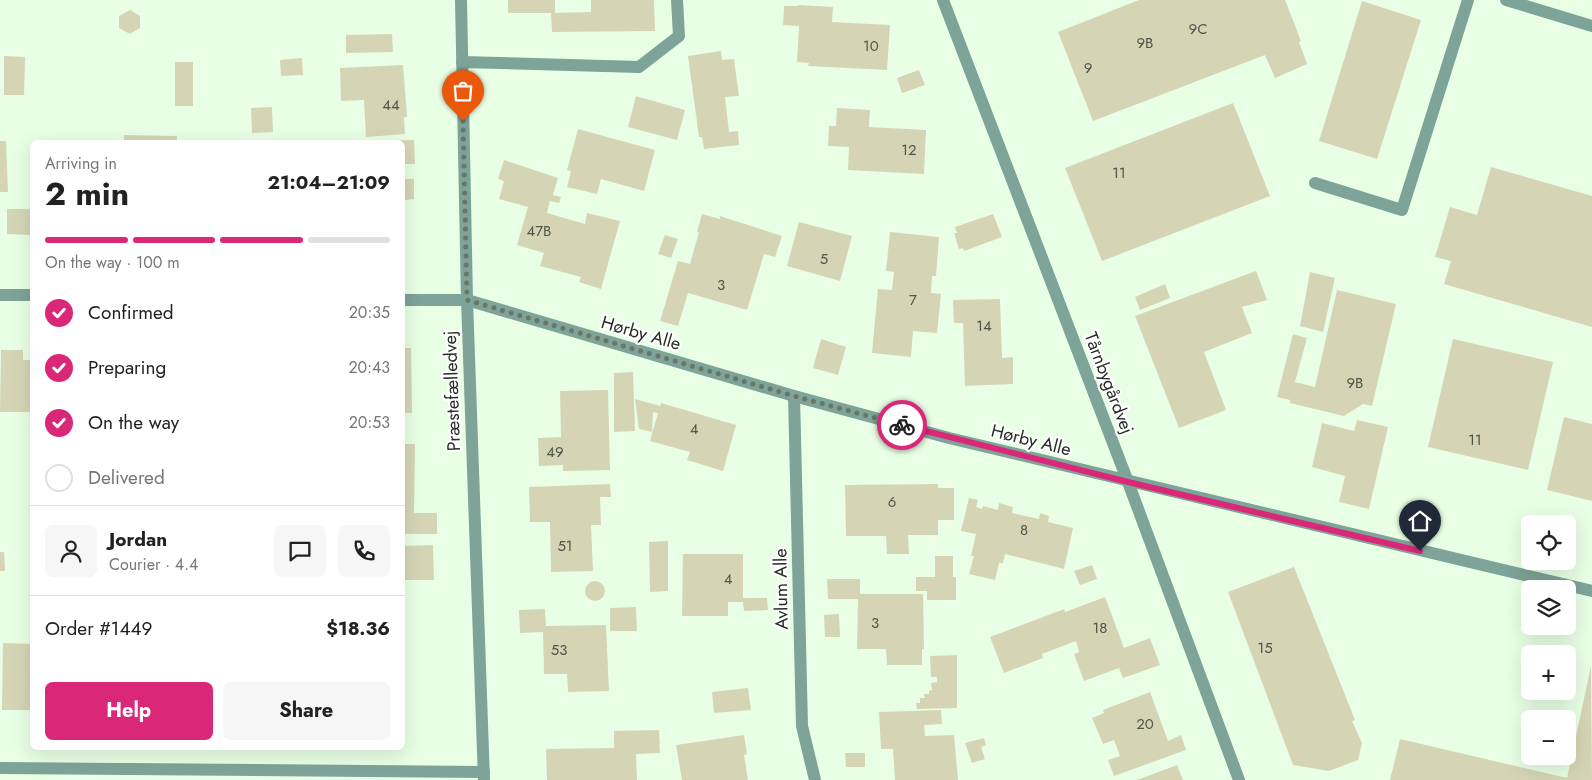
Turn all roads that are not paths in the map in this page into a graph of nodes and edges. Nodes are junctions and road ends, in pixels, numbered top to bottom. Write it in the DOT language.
graph roads {
  1 [pos="461,0"];
  2 [pos="677,0"];
  3 [pos="943,0"];
  4 [pos="1468,0"];
  5 [pos="1506,0"];
  6 [pos="1592,26"];
  7 [pos="462,62"];
  8 [pos="1315,183"];
  9 [pos="0,295"];
  10 [pos="30,295"];
  11 [pos="405,300"];
  12 [pos="467,300"];
  13 [pos="794,396"];
  14 [pos="1128,482"];
  15 [pos="1592,591"];
  16 [pos="0,768"];
  17 [pos="484,776"];
  18 [pos="815,780"];
  19 [pos="1238,780"];
  1 -- 7 [label="street, Præstefælledvej"];
  2 -- 7 [label="street"];
  3 -- 14 [label="street, Tårnbygårdvej"];
  4 -- 8 [label="street"];
  5 -- 6 [label="street"];
  7 -- 12 [label="street, Præstefælledvej"];
  9 -- 10 [label="street"];
  11 -- 12 [label="street, Hørby Alle"];
  12 -- 13 [label="street, Hørby Alle"];
  12 -- 17 [label="street, Præstefælledvej"];
  13 -- 14 [label="street, Hørby Alle"];
  13 -- 18 [label="street, Avlum Alle"];
  14 -- 15 [label="street, Hørby Alle"];
  14 -- 19 [label="street, Tårnbygårdvej"];
  16 -- 17 [label="street"];
}
